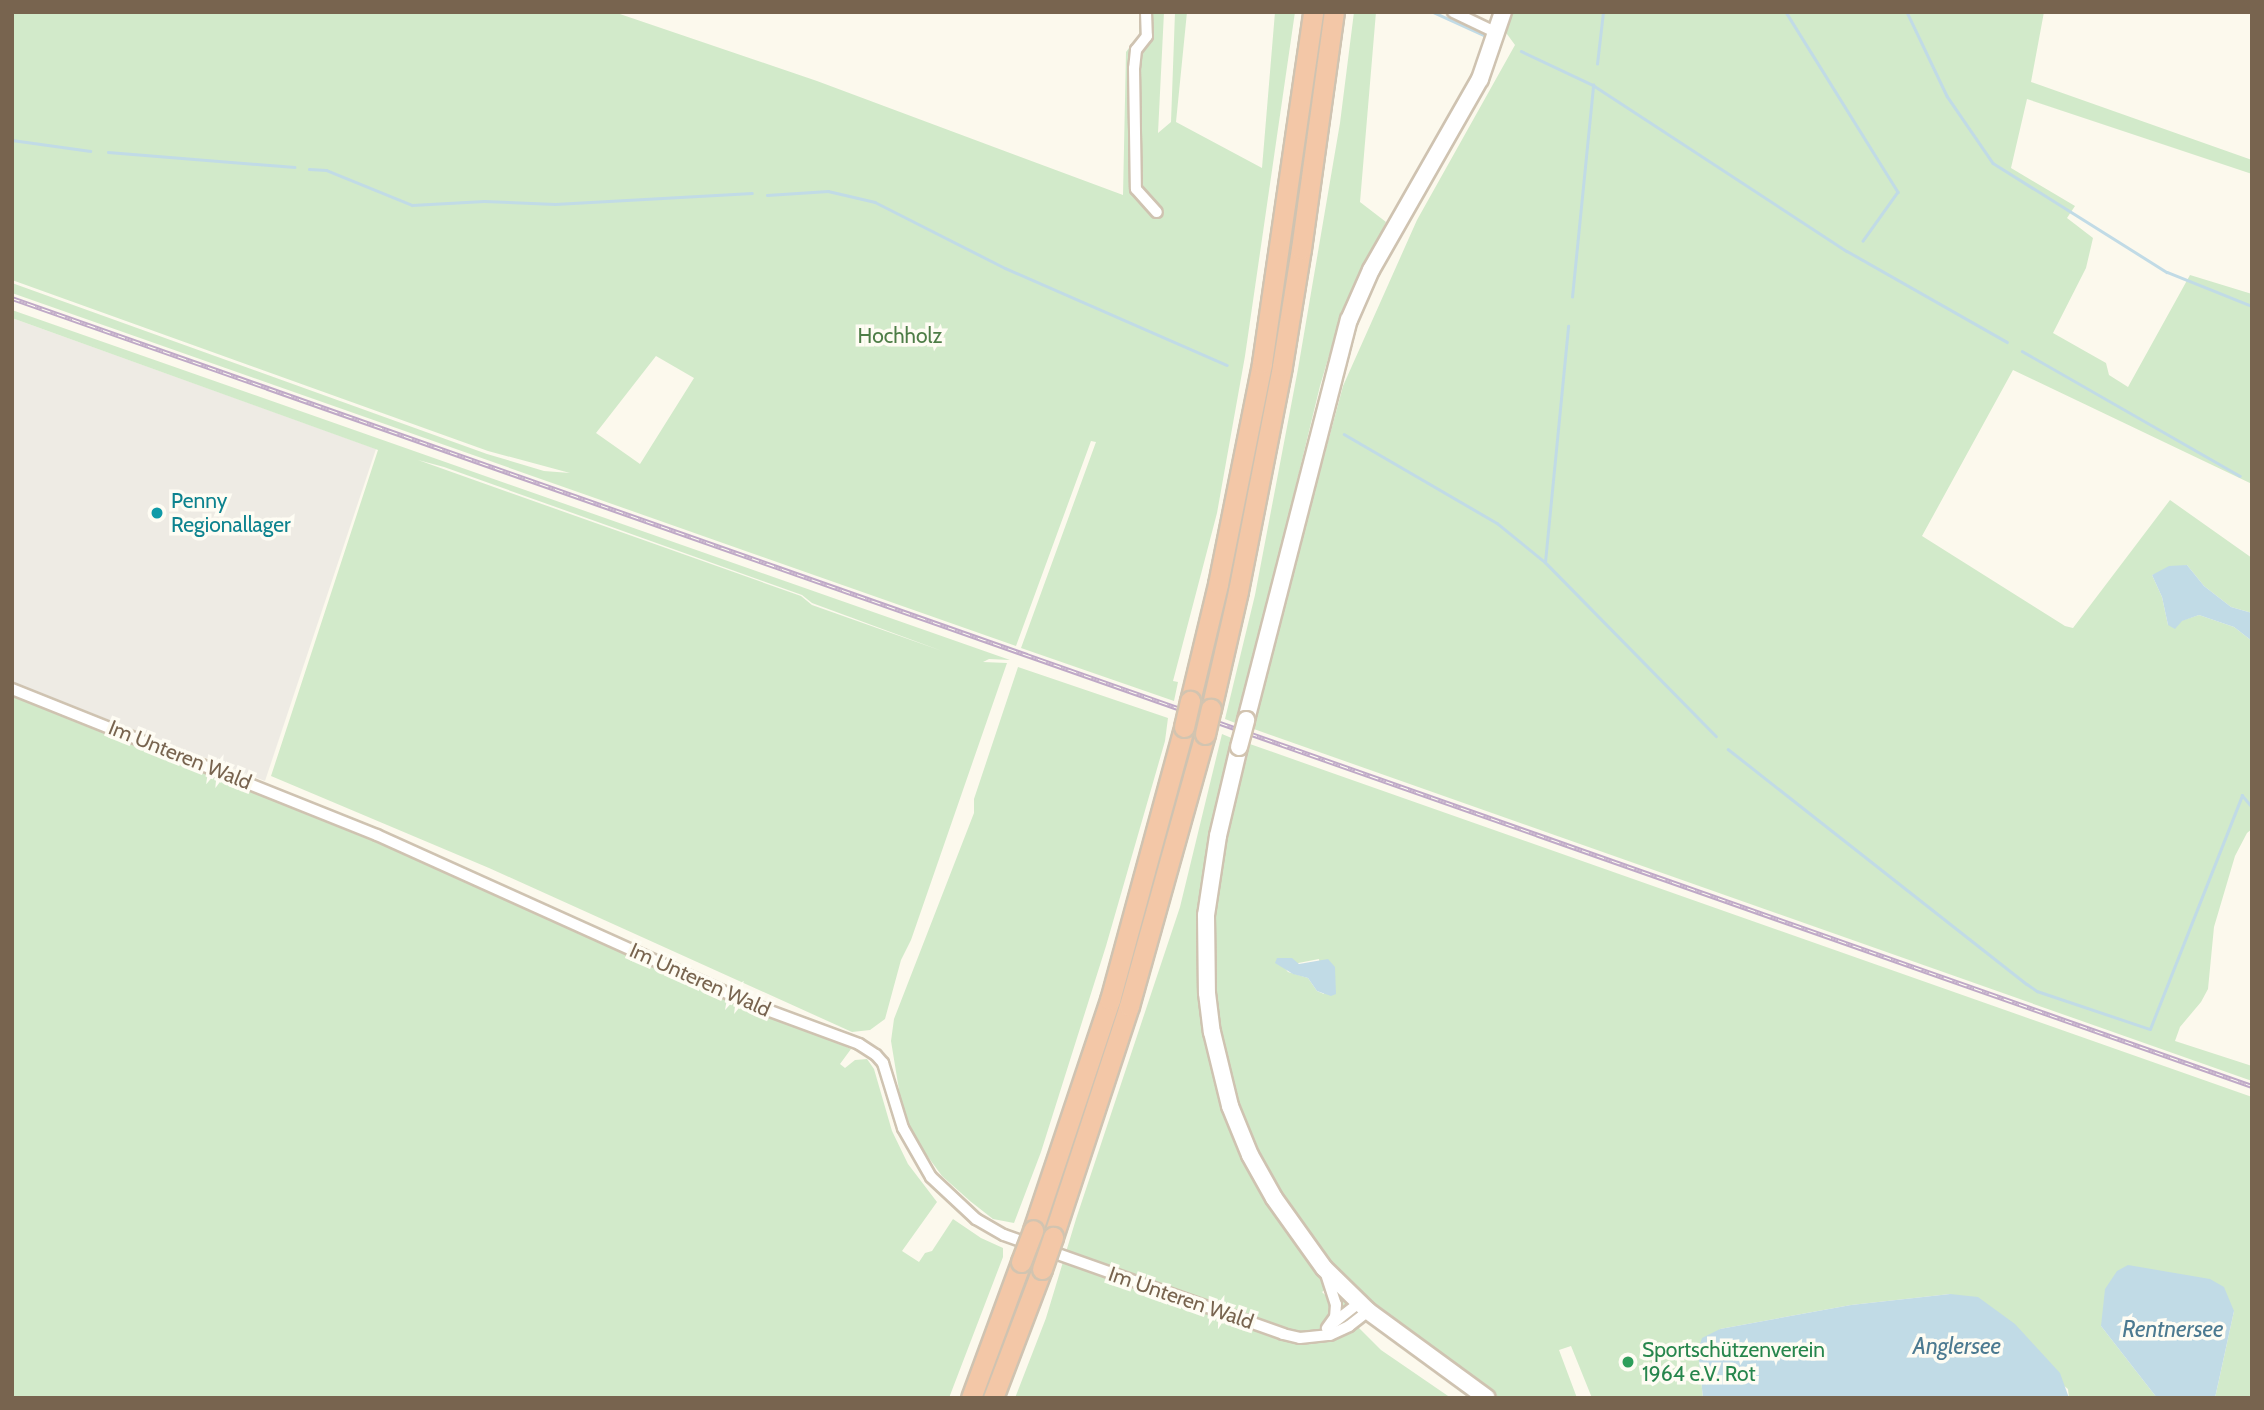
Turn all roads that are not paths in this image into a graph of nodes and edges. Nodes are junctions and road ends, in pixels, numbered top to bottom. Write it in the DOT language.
graph roads {
  1 [pos="1146,12"];
  2 [pos="1313,12"];
  3 [pos="1334,12"];
  4 [pos="1453,12"];
  5 [pos="1503,12"];
  6 [pos="1497,33"];
  7 [pos="1157,212"];
  8 [pos="12,690"];
  9 [pos="1324,1268"];
  10 [pos="1364,1307"];
  11 [pos="1327,1328"];
  12 [pos="1312,1336"];
  13 [pos="971,1398"];
  14 [pos="993,1398"];
  15 [pos="1487,1398"];
  1 -- 7 [label="street"];
  2 -- 13 [label="highway, bridge"];
  3 -- 14 [label="highway, bridge"];
  4 -- 6 [label="street"];
  5 -- 6 [label="main road"];
  6 -- 9 [label="main road, bridge"];
  8 -- 12 [label="street, Im Unteren Wald"];
  9 -- 10 [label="main road"];
  9 -- 11 [label="street"];
  10 -- 11 [label="street"];
  10 -- 12 [label="street, Im Unteren Wald"];
  10 -- 15 [label="main road"];
  11 -- 12 [label="street"];
}
